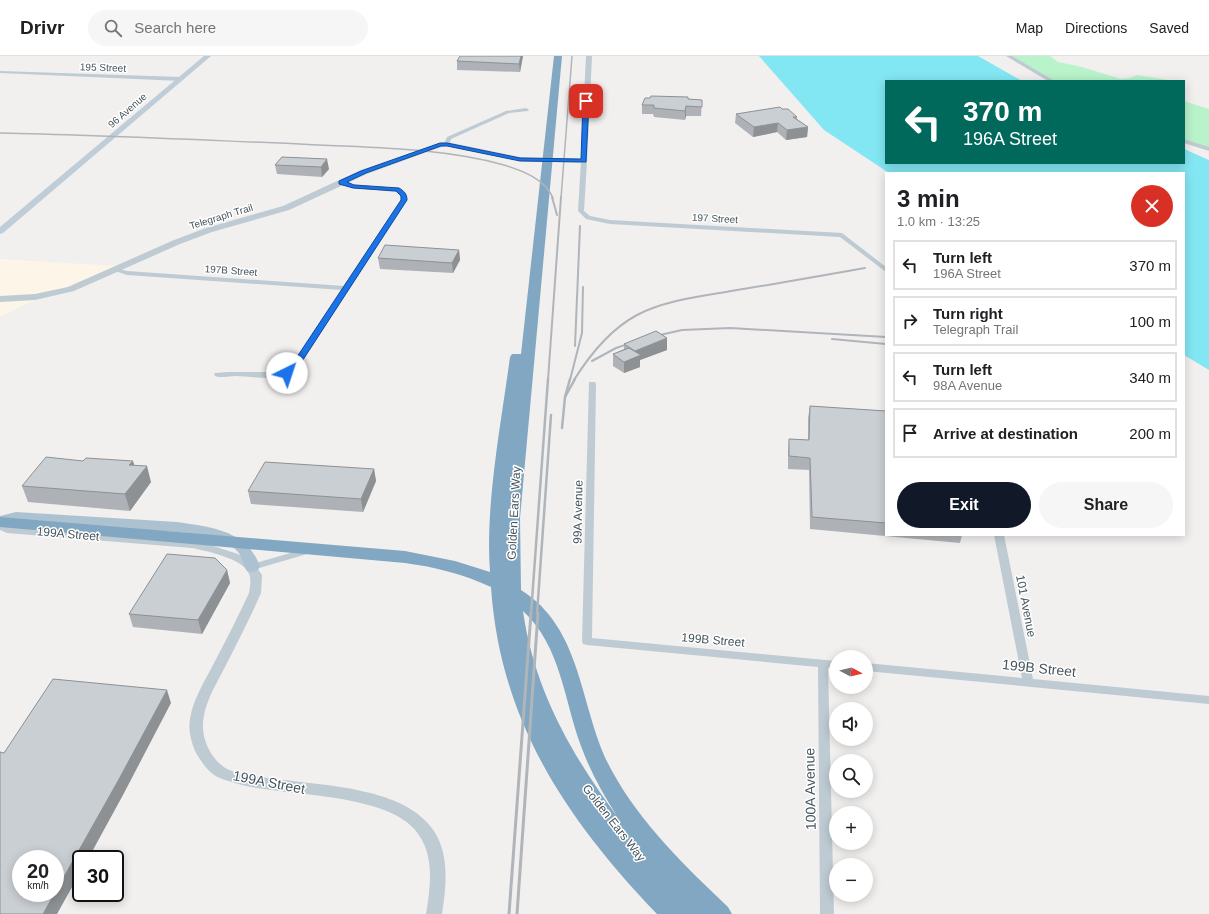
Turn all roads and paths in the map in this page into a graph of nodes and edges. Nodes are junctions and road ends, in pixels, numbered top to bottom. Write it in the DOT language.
graph roads {
  1 [pos="208,56"];
  2 [pos="551,56"];
  3 [pos="558,56"];
  4 [pos="588,56"];
  5 [pos="1008,56"];
  6 [pos="0,72"];
  7 [pos="181,79"];
  8 [pos="1050,80"];
  9 [pos="526,110"];
  10 [pos="546,140"];
  11 [pos="1185,140"];
  12 [pos="447,144"];
  13 [pos="1209,150"];
  14 [pos="584,161"];
  15 [pos="61,181"];
  16 [pos="341,183"];
  17 [pos="0,231"];
  18 [pos="0,241"];
  19 [pos="885,269"];
  20 [pos="115,270"];
  21 [pos="346,288"];
  22 [pos="0,299"];
  23 [pos="218,375"];
  24 [pos="592,384"];
  25 [pos="505,518"];
  26 [pos="0,523"];
  27 [pos="999,536"];
  28 [pos="320,548"];
  29 [pos="252,567"];
  30 [pos="587,641"];
  31 [pos="823,663"];
  32 [pos="829,664"];
  33 [pos="873,668"];
  34 [pos="1028,682"];
  35 [pos="1209,700"];
  36 [pos="434,914"];
  37 [pos="672,914"];
  38 [pos="696,914"];
  39 [pos="720,914"];
  40 [pos="827,914"];
  1 -- 7 [label="main road, 96 Avenue"];
  2 -- 10 [label="highway, Golden Ears Way"];
  3 -- 10 [label="highway, Golden Ears Way"];
  4 -- 14 [label="street"];
  5 -- 8 [label="street"];
  6 -- 7 [label="street, 195 Street"];
  7 -- 15 [label="main road, 96 Avenue"];
  9 -- 12 [label="street, Telegraph Trail"];
  10 -- 25 [label="highway, Golden Ears Way"];
  11 -- 13 [label="street"];
  12 -- 14 [label="street, Telegraph Trail"];
  12 -- 16 [label="street, Telegraph Trail"];
  14 -- 19 [label="street, 197 Street"];
  15 -- 17 [label="main road, 96 Avenue"];
  15 -- 18 [label="main road, 96 Avenue"];
  16 -- 20 [label="street, Telegraph Trail"];
  16 -- 21 [label="street"];
  20 -- 21 [label="street, 197B Street"];
  20 -- 22 [label="street, Telegraph Trail"];
  21 -- 23 [label="street"];
  24 -- 30 [label="street, 99A Avenue"];
  25 -- 37 [label="highway, Golden Ears Way"];
  25 -- 38 [label="highway, Golden Ears Way"];
  26 -- 29 [label="main road"];
  26 -- 39 [label="highway"];
  27 -- 34 [label="street, 101 Avenue"];
  28 -- 29 [label="street"];
  29 -- 36 [label="street, 199A Street"];
  30 -- 31 [label="street, 199B Street"];
  31 -- 32 [label="street, 199B Street"];
  31 -- 40 [label="street, 100A Avenue"];
  33 -- 34 [label="street, 199B Street"];
  34 -- 35 [label="street, 199B Street"];
}
